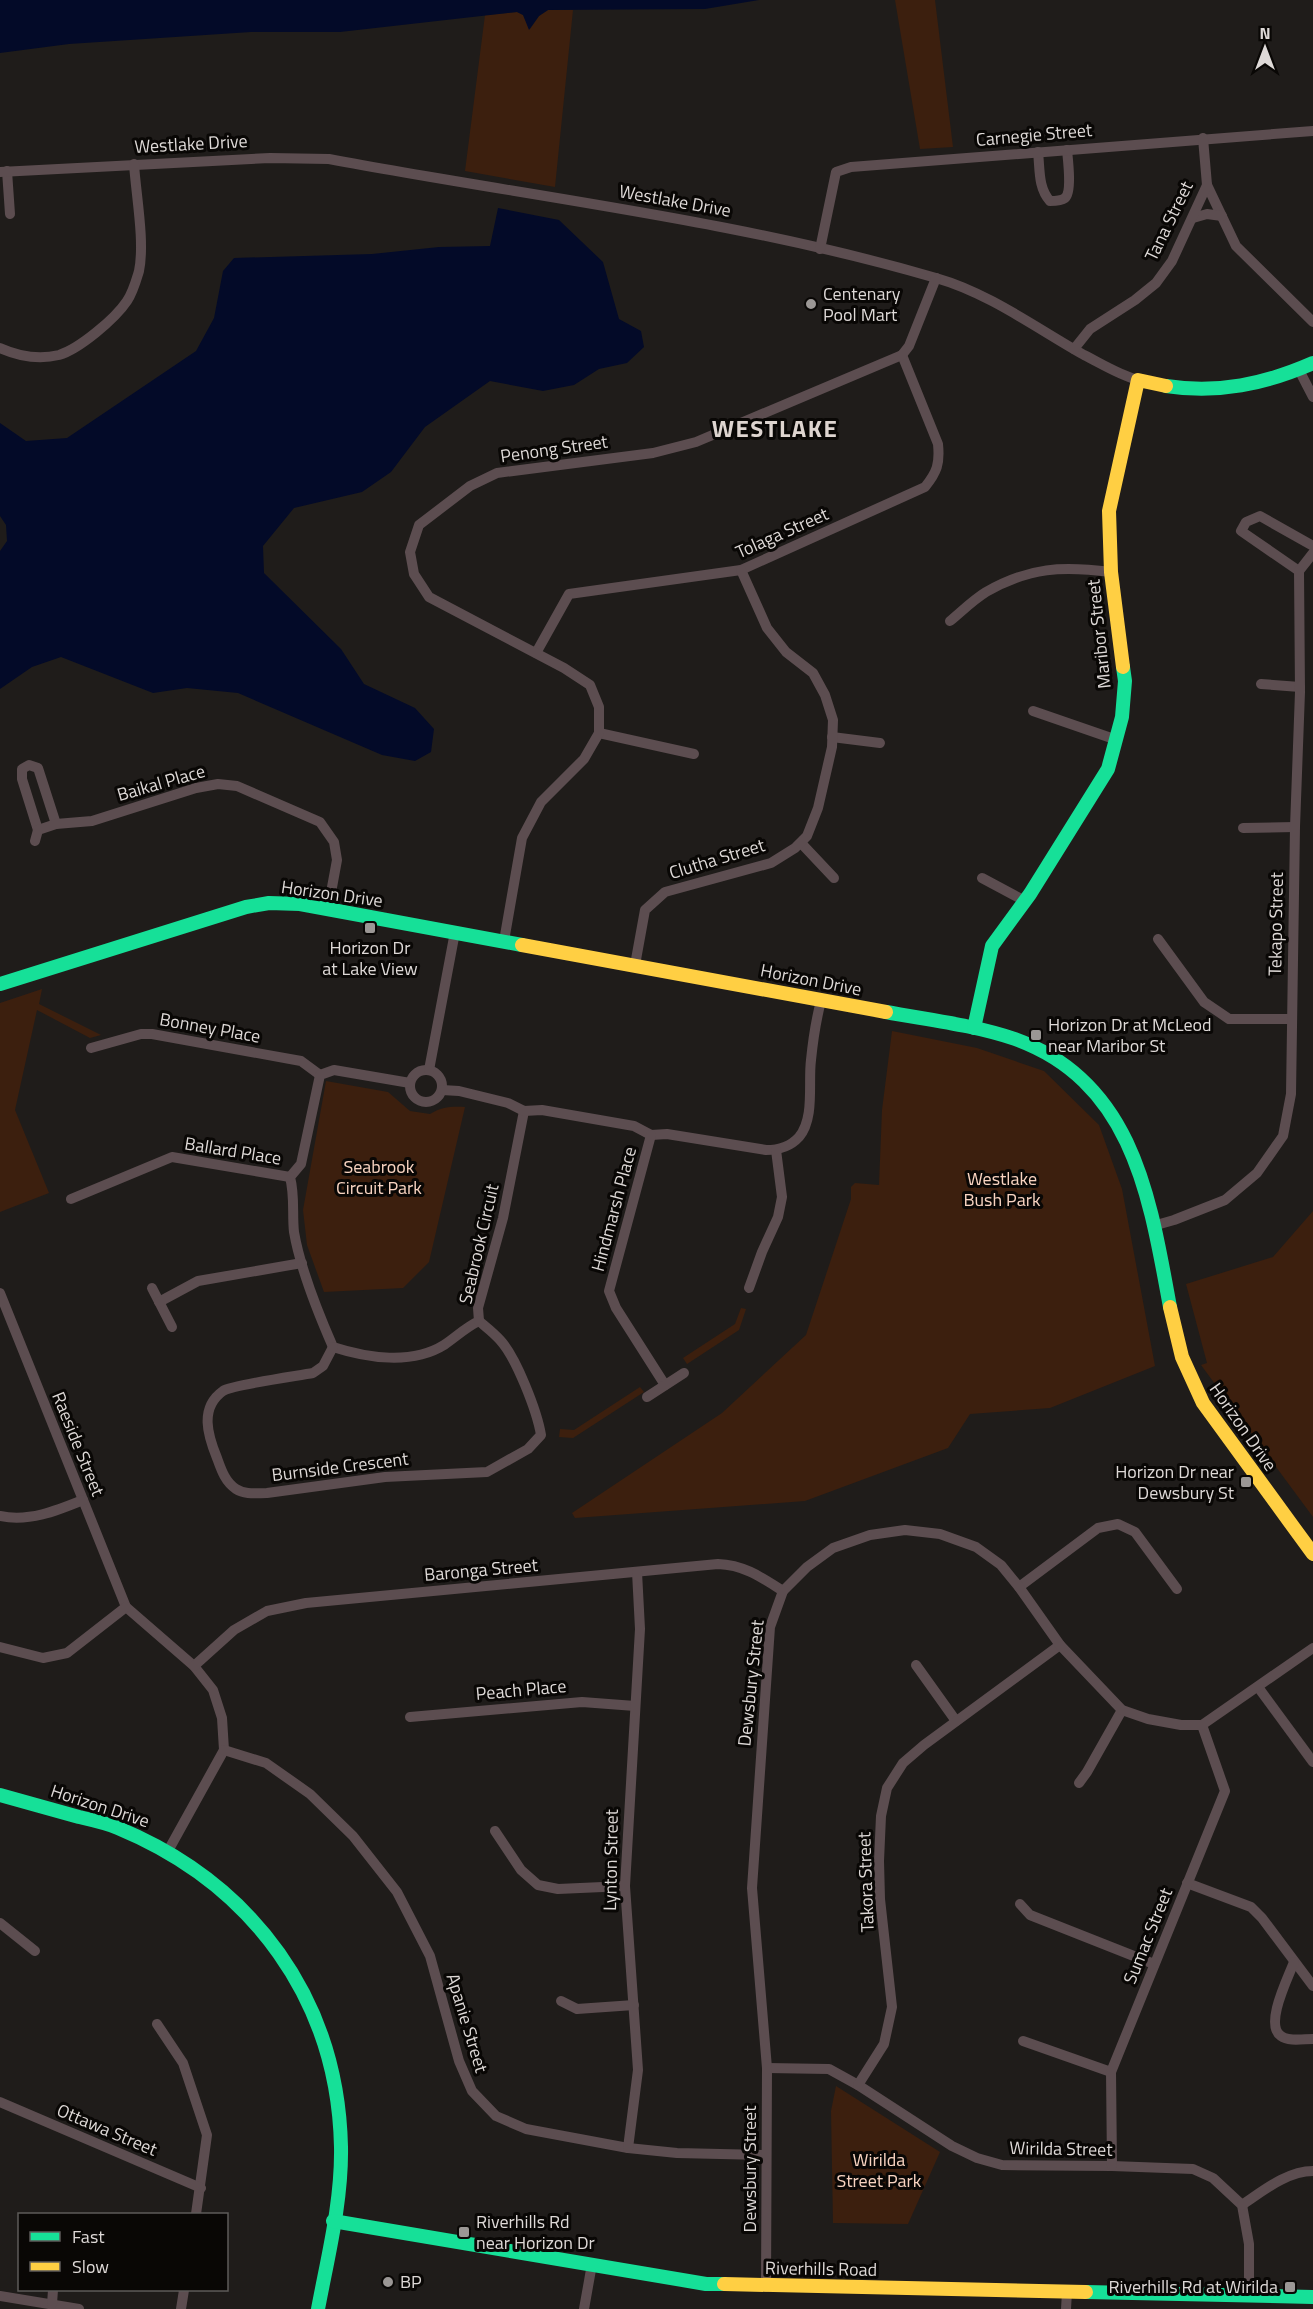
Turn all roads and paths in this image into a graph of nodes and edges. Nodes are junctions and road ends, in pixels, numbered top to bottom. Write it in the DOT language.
graph roads {
  1 [pos="1313,131"];
  2 [pos="1203,138"];
  3 [pos="1067,150"];
  4 [pos="1038,152"];
  5 [pos="134,164"];
  6 [pos="4,172"];
  7 [pos="1207,185"];
  8 [pos="10,214"];
  9 [pos="1222,216"];
  10 [pos="1193,218"];
  11 [pos="820,249"];
  12 [pos="936,278"];
  13 [pos="1313,322"];
  14 [pos="0,348"];
  15 [pos="1074,349"];
  16 [pos="902,355"];
  17 [pos="1313,363"];
  18 [pos="1299,370"];
  19 [pos="1138,380"];
  20 [pos="1313,397"];
  21 [pos="1313,546"];
  22 [pos="1313,553"];
  23 [pos="741,570"];
  24 [pos="1299,571"];
  25 [pos="1111,572"];
  26 [pos="950,621"];
  27 [pos="536,653"];
  28 [pos="1261,684"];
  29 [pos="1300,687"];
  30 [pos="1033,711"];
  31 [pos="599,733"];
  32 [pos="832,737"];
  33 [pos="1117,741"];
  34 [pos="880,743"];
  35 [pos="694,754"];
  36 [pos="56,824"];
  37 [pos="1295,827"];
  38 [pos="1243,828"];
  39 [pos="801,843"];
  40 [pos="834,878"];
  41 [pos="982,878"];
  42 [pos="1025,901"];
  43 [pos="328,909"];
  44 [pos="455,932"];
  45 [pos="1158,939"];
  46 [pos="504,941"];
  47 [pos="635,965"];
  48 [pos="0,984"];
  49 [pos="820,1001"];
  50 [pos="1291,1019"];
  51 [pos="974,1028"];
  52 [pos="91,1048"];
  53 [pos="429,1070"];
  54 [pos="320,1075"];
  55 [pos="410,1083"];
  56 [pos="442,1089"];
  57 [pos="524,1111"];
  58 [pos="651,1135"];
  59 [pos="776,1150"];
  60 [pos="290,1177"];
  61 [pos="71,1199"];
  62 [pos="1153,1226"];
  63 [pos="302,1263"];
  64 [pos="152,1288"];
  65 [pos="749,1288"];
  66 [pos="0,1293"];
  67 [pos="159,1302"];
  68 [pos="479,1321"];
  69 [pos="172,1327"];
  70 [pos="333,1347"];
  71 [pos="684,1373"];
  72 [pos="665,1385"];
  73 [pos="647,1397"];
  74 [pos="83,1500"];
  75 [pos="0,1516"];
  76 [pos="1313,1554"];
  77 [pos="637,1572"];
  78 [pos="1019,1587"];
  79 [pos="1178,1589"];
  80 [pos="783,1591"];
  81 [pos="126,1606"];
  82 [pos="1060,1645"];
  83 [pos="0,1647"];
  84 [pos="1313,1648"];
  85 [pos="916,1665"];
  86 [pos="194,1666"];
  87 [pos="1258,1687"];
  88 [pos="635,1706"];
  89 [pos="1122,1710"];
  90 [pos="410,1717"];
  91 [pos="957,1721"];
  92 [pos="1202,1725"];
  93 [pos="224,1750"];
  94 [pos="1313,1762"];
  95 [pos="1078,1783"];
  96 [pos="0,1795"];
  97 [pos="495,1831"];
  98 [pos="168,1851"];
  99 [pos="1186,1883"];
  100 [pos="625,1886"];
  101 [pos="1020,1904"];
  102 [pos="0,1923"];
  103 [pos="35,1950"];
  104 [pos="1294,1962"];
  105 [pos="1154,1964"];
  106 [pos="1313,1986"];
  107 [pos="561,2001"];
  108 [pos="634,2005"];
  109 [pos="157,2024"];
  110 [pos="1313,2039"];
  111 [pos="1023,2041"];
  112 [pos="767,2068"];
  113 [pos="1111,2072"];
  114 [pos="858,2085"];
  115 [pos="0,2102"];
  116 [pos="628,2148"];
  117 [pos="766,2154"];
  118 [pos="1112,2166"];
  119 [pos="1313,2171"];
  120 [pos="201,2188"];
  121 [pos="1242,2205"];
  122 [pos="196,2213"];
  123 [pos="333,2221"];
  124 [pos="592,2264"];
  125 [pos="766,2287"];
  126 [pos="53,2291"];
  127 [pos="184,2291"];
  128 [pos="1066,2292"];
  129 [pos="0,2295"];
  130 [pos="1249,2295"];
  131 [pos="1313,2297"];
  132 [pos="52,2304"];
  133 [pos="79,2309"];
  134 [pos="181,2309"];
  135 [pos="318,2309"];
  136 [pos="584,2309"];
  137 [pos="1066,2309"];
  1 -- 2 [label="street, Carnegie Street"];
  2 -- 3 [label="street, Carnegie Street"];
  2 -- 7 [label="street, Tana Street"];
  3 -- 4 [label="street, Carnegie Street"];
  3 -- 4 [label="street"];
  4 -- 11 [label="street, Carnegie Street"];
  5 -- 6 [label="street, Westlake Drive"];
  5 -- 11 [label="street, Westlake Drive"];
  5 -- 14 [label="street"];
  6 -- 8 [label="street"];
  7 -- 9 [label="street"];
  7 -- 10 [label="street, Tana Street"];
  9 -- 10 [label="street"];
  9 -- 13 [label="street"];
  10 -- 15 [label="street, Tana Street"];
  11 -- 12 [label="street, Westlake Drive"];
  12 -- 15 [label="street, Westlake Drive"];
  12 -- 16 [label="street"];
  15 -- 19 [label="street, Westlake Drive"];
  16 -- 23 [label="street, Tolaga Street"];
  16 -- 27 [label="street, Penong Street"];
  17 -- 18 [label="street, Westlake Drive"];
  18 -- 19 [label="street, Westlake Drive"];
  18 -- 20 [label="street"];
  19 -- 25 [label="street, Maribor Street"];
  21 -- 24 [label="street"];
  22 -- 24 [label="street"];
  23 -- 27 [label="street, Tolaga Street"];
  23 -- 32 [label="street, Clutha Street"];
  24 -- 29 [label="street, Tekapo Street"];
  25 -- 26 [label="street"];
  25 -- 33 [label="street, Maribor Street"];
  27 -- 31 [label="street, Penong Street"];
  28 -- 29 [label="street"];
  29 -- 37 [label="street, Tekapo Street"];
  30 -- 33 [label="street"];
  31 -- 35 [label="street"];
  31 -- 46 [label="street"];
  32 -- 34 [label="street"];
  32 -- 39 [label="street, Clutha Street"];
  33 -- 42 [label="street, Maribor Street"];
  36 -- 36 [label="street, Baikal Place"];
  36 -- 43 [label="street, Baikal Place"];
  37 -- 38 [label="street"];
  37 -- 50 [label="street, Tekapo Street"];
  39 -- 40 [label="street"];
  39 -- 47 [label="street, Clutha Street"];
  41 -- 42 [label="street"];
  42 -- 51 [label="street, Maribor Street"];
  43 -- 44 [label="street, Horizon Drive"];
  43 -- 48 [label="street, Horizon Drive"];
  44 -- 46 [label="street, Horizon Drive"];
  44 -- 53 [label="street"];
  45 -- 50 [label="street"];
  46 -- 47 [label="street, Horizon Drive"];
  47 -- 49 [label="street, Horizon Drive"];
  49 -- 51 [label="street, Horizon Drive"];
  49 -- 59 [label="street"];
  50 -- 62 [label="street, Tekapo Street"];
  51 -- 62 [label="street, Horizon Drive"];
  52 -- 54 [label="street, Bonney Place"];
  53 -- 55 [label="street"];
  53 -- 56 [label="street"];
  54 -- 55 [label="street"];
  54 -- 60 [label="street"];
  55 -- 56 [label="street"];
  56 -- 57 [label="street"];
  57 -- 58 [label="street"];
  57 -- 68 [label="street, Seabrook Circuit"];
  58 -- 59 [label="street"];
  58 -- 72 [label="street, Hindmarsh Place"];
  59 -- 65 [label="street"];
  60 -- 61 [label="street, Ballard Place"];
  60 -- 63 [label="street"];
  62 -- 76 [label="street, Horizon Drive"];
  63 -- 67 [label="street"];
  63 -- 70 [label="street"];
  64 -- 67 [label="street"];
  66 -- 74 [label="street, Raeside Street"];
  67 -- 69 [label="street"];
  68 -- 70 [label="street, Seabrook Circuit"];
  68 -- 70 [label="street, Burnside Crescent"];
  71 -- 72 [label="street"];
  72 -- 73 [label="street"];
  74 -- 75 [label="street"];
  74 -- 81 [label="street, Raeside Street"];
  77 -- 80 [label="street, Baronga Street"];
  77 -- 86 [label="street, Baronga Street"];
  77 -- 88 [label="street, Lynton Street"];
  78 -- 79 [label="street"];
  78 -- 80 [label="street, Dewsbury Street"];
  78 -- 82 [label="street, Dewsbury Street"];
  80 -- 112 [label="street, Dewsbury Street"];
  81 -- 83 [label="street"];
  81 -- 86 [label="street, Raeside Street"];
  82 -- 89 [label="street, Dewsbury Street"];
  82 -- 91 [label="street, Takora Street"];
  84 -- 87 [label="street"];
  85 -- 91 [label="street"];
  86 -- 93 [label="street, Raeside Street"];
  87 -- 92 [label="street"];
  87 -- 94 [label="street"];
  88 -- 90 [label="street, Peach Place"];
  88 -- 100 [label="street, Lynton Street"];
  89 -- 92 [label="street, Dewsbury Street"];
  89 -- 95 [label="street"];
  91 -- 114 [label="street, Takora Street"];
  92 -- 99 [label="street, Sumac Street"];
  93 -- 98 [label="street"];
  93 -- 116 [label="street, Apanie Street"];
  96 -- 98 [label="street, Horizon Drive"];
  97 -- 100 [label="street"];
  98 -- 123 [label="street, Horizon Drive"];
  99 -- 104 [label="street"];
  99 -- 105 [label="street, Sumac Street"];
  100 -- 108 [label="street, Lynton Street"];
  101 -- 105 [label="street"];
  102 -- 103 [label="street"];
  104 -- 106 [label="street"];
  104 -- 110 [label="street"];
  105 -- 113 [label="street, Sumac Street"];
  107 -- 108 [label="street"];
  108 -- 116 [label="street, Lynton Street"];
  109 -- 120 [label="street"];
  111 -- 113 [label="street"];
  112 -- 114 [label="street, Wirilda Street"];
  112 -- 117 [label="street, Dewsbury Street"];
  113 -- 118 [label="street, Sumac Street"];
  114 -- 118 [label="street, Wirilda Street"];
  115 -- 120 [label="street, Ottawa Street"];
  116 -- 117 [label="street, Apanie Street"];
  117 -- 125 [label="street, Dewsbury Street"];
  118 -- 121 [label="street, Wirilda Street"];
  119 -- 121 [label="street"];
  120 -- 122 [label="street"];
  121 -- 130 [label="street"];
  123 -- 124 [label="street, Riverhills Road"];
  123 -- 135 [label="street, Horizon Drive"];
  124 -- 125 [label="street, Riverhills Road"];
  124 -- 136 [label="street"];
  125 -- 128 [label="street, Riverhills Road"];
  126 -- 132 [label="street"];
  127 -- 134 [label="street"];
  128 -- 130 [label="street, Riverhills Road"];
  128 -- 137 [label="street"];
  129 -- 132 [label="street"];
  130 -- 131 [label="street, Riverhills Road"];
  132 -- 133 [label="street"];
}
